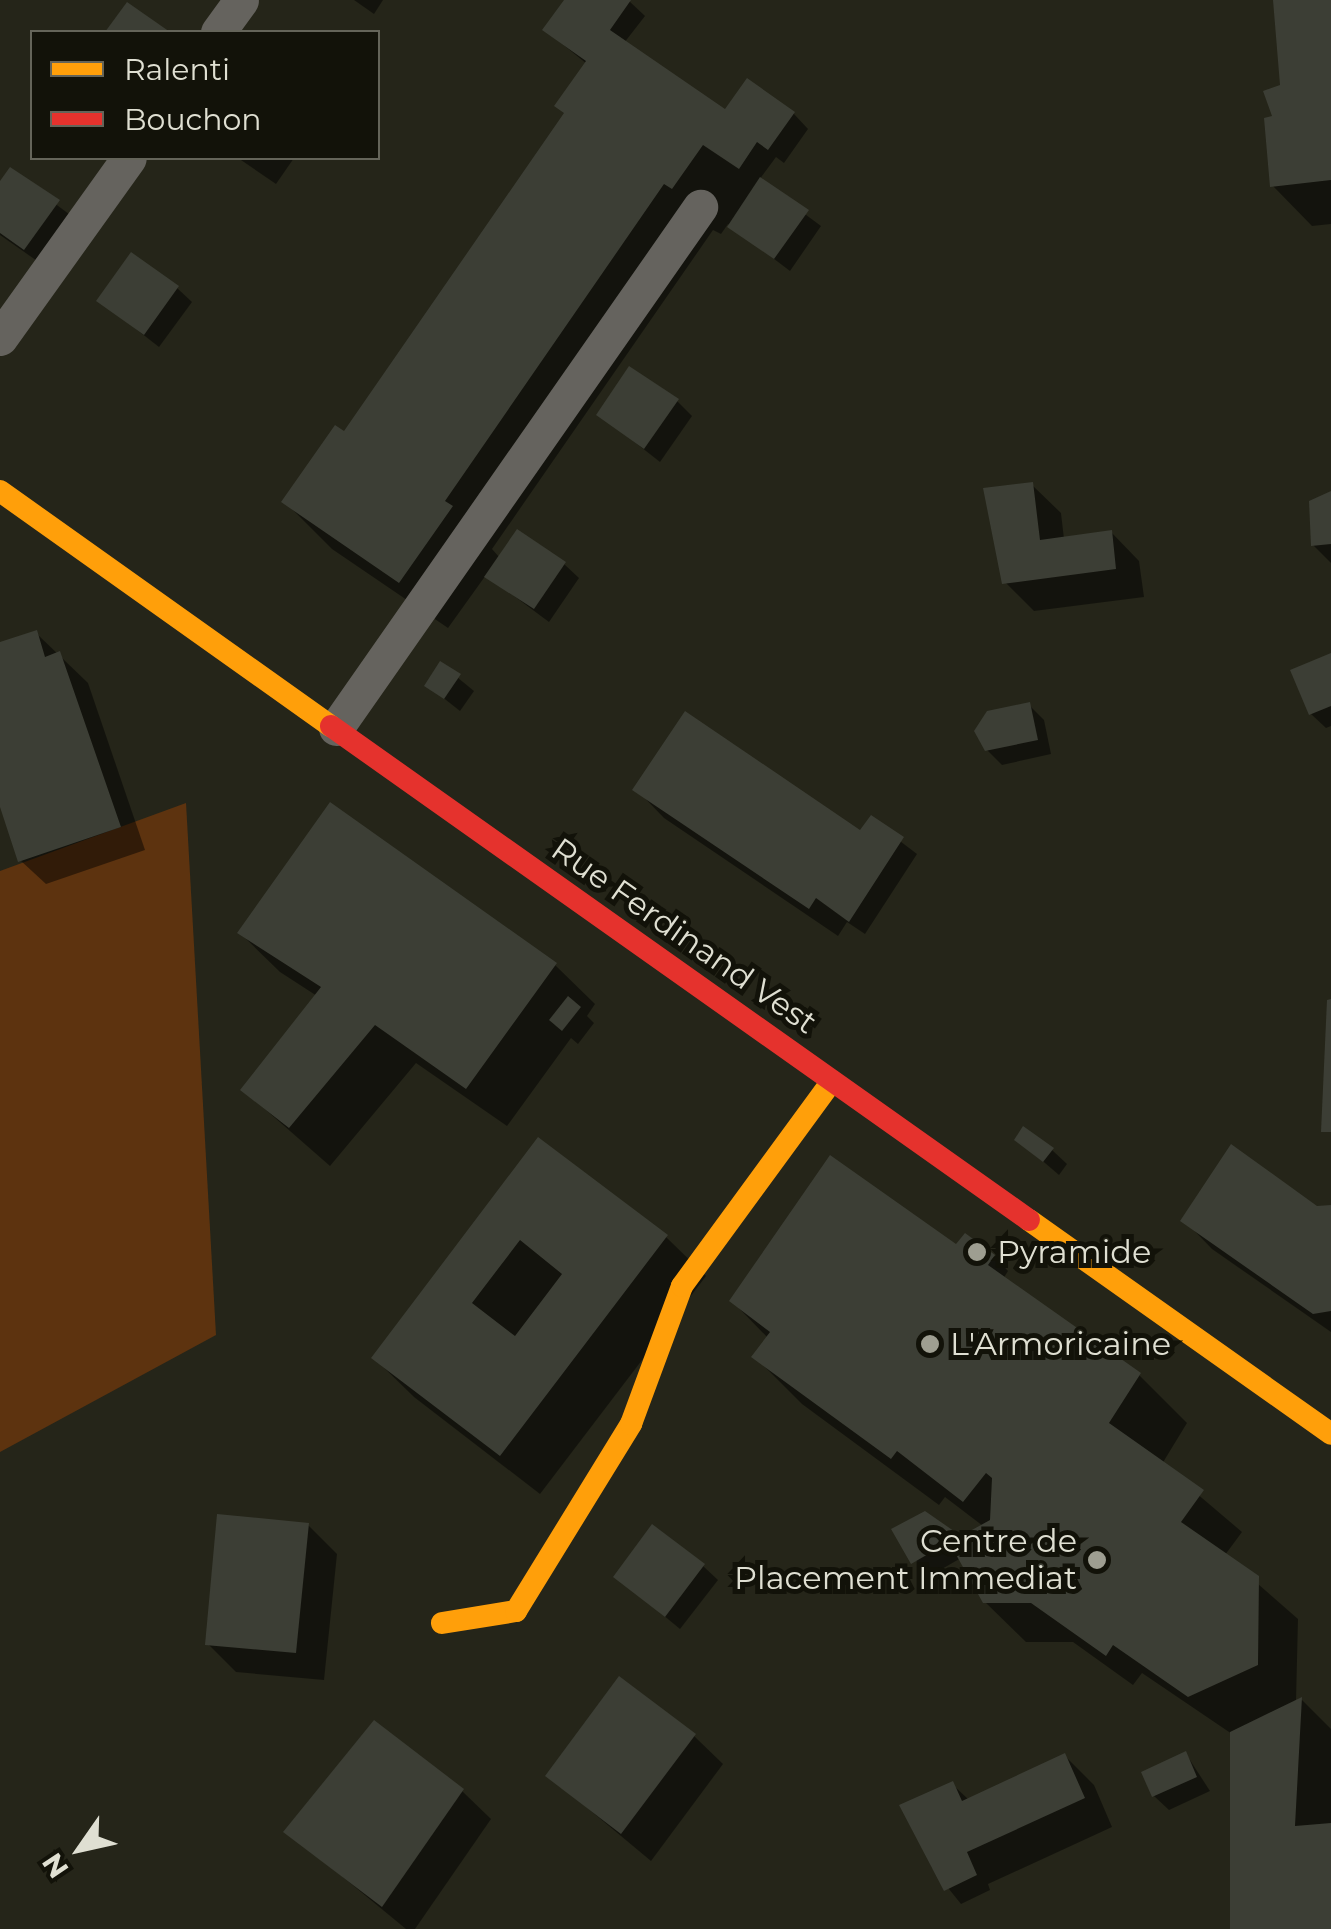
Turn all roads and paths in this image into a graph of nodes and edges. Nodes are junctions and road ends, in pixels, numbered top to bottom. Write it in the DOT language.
graph roads {
  1 [pos="241,0"];
  2 [pos="219,30"];
  3 [pos="127,160"];
  4 [pos="700,207"];
  5 [pos="0,338"];
  6 [pos="0,491"];
  7 [pos="336,728"];
  8 [pos="832,1082"];
  9 [pos="1331,1434"];
  10 [pos="442,1624"];
  1 -- 2 [label="lane"];
  3 -- 5 [label="lane"];
  4 -- 7 [label="lane"];
  6 -- 7 [label="street, Rue Ferdinand Vest"];
  7 -- 8 [label="street, Rue Ferdinand Vest"];
  8 -- 9 [label="street, Rue Ferdinand Vest"];
  8 -- 10 [label="street"];
}
